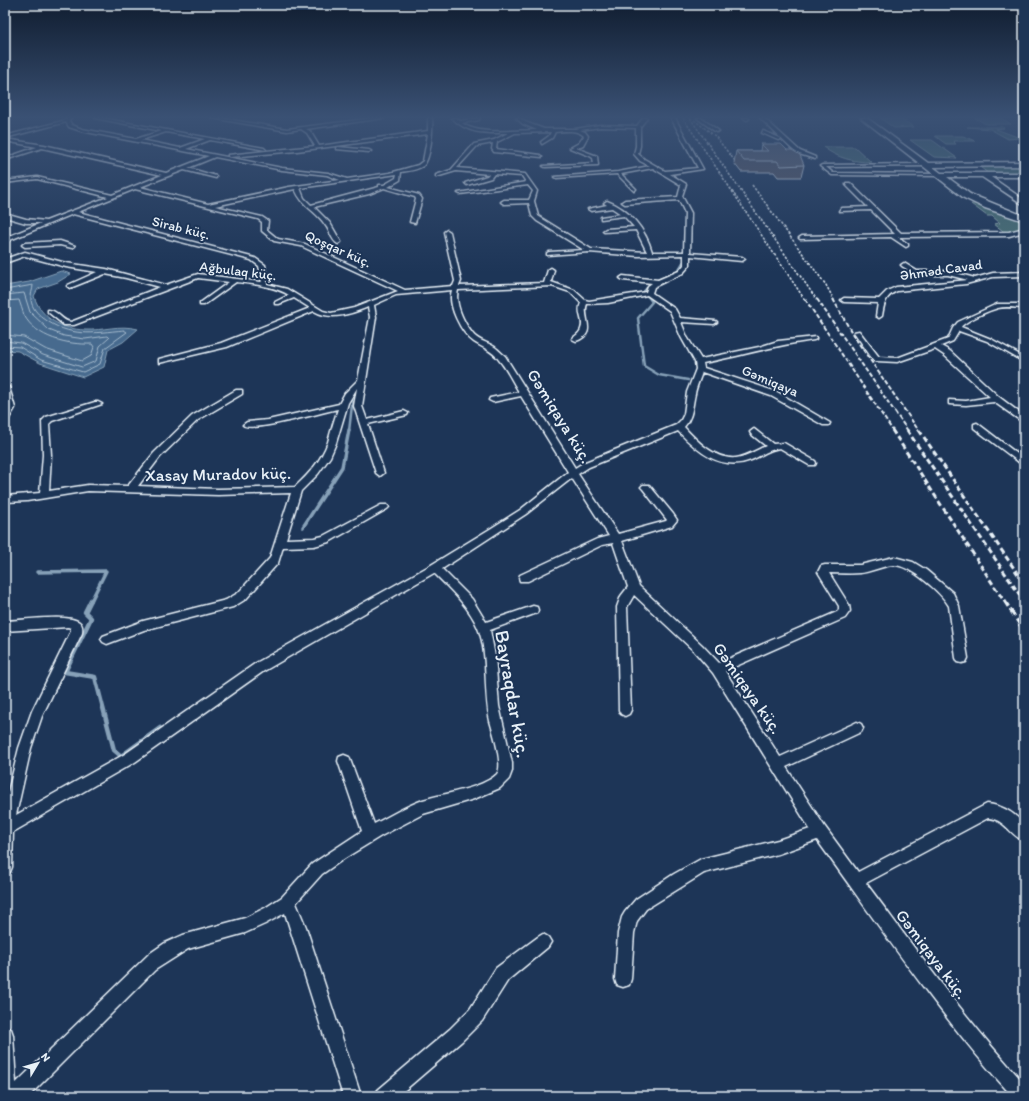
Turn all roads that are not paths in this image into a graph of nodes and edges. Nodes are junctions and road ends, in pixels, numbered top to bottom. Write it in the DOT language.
graph roads {
  1 [pos="143,169"];
  2 [pos="181,169"];
  3 [pos="189,169"];
  4 [pos="285,169"];
  5 [pos="407,169"];
  6 [pos="582,169"];
  7 [pos="605,169"];
  8 [pos="642,169"];
  9 [pos="658,169"];
  10 [pos="697,169"];
  11 [pos="826,169"];
  12 [pos="858,169"];
  13 [pos="932,169"];
  14 [pos="947,169"];
  15 [pos="976,169"];
  16 [pos="454,170"];
  17 [pos="399,172"];
  18 [pos="493,172"];
  19 [pos="664,173"];
  20 [pos="608,174"];
  21 [pos="618,174"];
  22 [pos="864,174"];
  23 [pos="167,175"];
  24 [pos="584,175"];
  25 [pos="939,175"];
  26 [pos="955,175"];
  27 [pos="984,175"];
  28 [pos="1024,175"];
  29 [pos="450,176"];
  30 [pos="214,177"];
  31 [pos="556,177"];
  32 [pos="361,178"];
  33 [pos="346,180"];
  34 [pos="5,182"];
  35 [pos="530,183"];
  36 [pos="467,184"];
  37 [pos="848,184"];
  38 [pos="296,187"];
  39 [pos="384,187"];
  40 [pos="136,188"];
  41 [pos="634,190"];
  42 [pos="460,193"];
  43 [pos="114,197"];
  44 [pos="680,198"];
  45 [pos="530,201"];
  46 [pos="504,202"];
  47 [pos="625,202"];
  48 [pos="1024,203"];
  49 [pos="210,205"];
  50 [pos="309,207"];
  51 [pos="874,208"];
  52 [pos="591,209"];
  53 [pos="842,210"];
  54 [pos="74,213"];
  55 [pos="5,215"];
  56 [pos="623,215"];
  57 [pos="603,218"];
  58 [pos="1024,219"];
  59 [pos="413,222"];
  60 [pos="49,223"];
  61 [pos="638,228"];
  62 [pos="1024,230"];
  63 [pos="606,231"];
  64 [pos="447,232"];
  65 [pos="900,235"];
  66 [pos="893,236"];
  67 [pos="802,238"];
  68 [pos="5,240"];
  69 [pos="338,242"];
  70 [pos="56,243"];
  71 [pos="26,245"];
  72 [pos="906,245"];
  73 [pos="72,246"];
  74 [pos="590,251"];
  75 [pos="25,254"];
  76 [pos="549,254"];
  77 [pos="650,254"];
  78 [pos="688,254"];
  79 [pos="742,259"];
  80 [pos="5,261"];
  81 [pos="904,265"];
  82 [pos="551,270"];
  83 [pos="106,271"];
  84 [pos="1024,274"];
  85 [pos="623,278"];
  86 [pos="235,280"];
  87 [pos="975,280"];
  88 [pos="658,282"];
  89 [pos="264,284"];
  90 [pos="547,284"];
  91 [pos="70,286"];
  92 [pos="166,287"];
  93 [pos="456,288"];
  94 [pos="403,291"];
  95 [pos="649,293"];
  96 [pos="295,295"];
  97 [pos="844,300"];
  98 [pos="881,301"];
  99 [pos="277,302"];
  100 [pos="585,302"];
  101 [pos="202,304"];
  102 [pos="370,305"];
  103 [pos="1024,306"];
  104 [pos="314,308"];
  105 [pos="50,311"];
  106 [pos="880,316"];
  107 [pos="677,320"];
  108 [pos="714,322"];
  109 [pos="956,328"];
  110 [pos="857,332"];
  111 [pos="814,338"];
  112 [pos="576,339"];
  113 [pos="936,346"];
  114 [pos="1024,360"];
  115 [pos="162,361"];
  116 [pos="700,365"];
  117 [pos="362,381"];
  118 [pos="5,387"];
  119 [pos="239,392"];
  120 [pos="523,393"];
  121 [pos="996,399"];
  122 [pos="493,400"];
  123 [pos="952,402"];
  124 [pos="98,404"];
  125 [pos="344,405"];
  126 [pos="404,413"];
  127 [pos="5,418"];
  128 [pos="1024,420"];
  129 [pos="364,423"];
  130 [pos="826,423"];
  131 [pos="247,425"];
  132 [pos="977,426"];
  133 [pos="679,427"];
  134 [pos="754,432"];
  135 [pos="772,447"];
  136 [pos="812,463"];
  137 [pos="1024,463"];
  138 [pos="574,472"];
  139 [pos="380,473"];
  140 [pos="646,487"];
  141 [pos="130,490"];
  142 [pos="297,490"];
  143 [pos="44,495"];
  144 [pos="5,499"];
  145 [pos="384,507"];
  146 [pos="616,539"];
  147 [pos="281,543"];
  148 [pos="435,568"];
  149 [pos="524,578"];
  150 [pos="634,588"];
  151 [pos="533,610"];
  152 [pos="5,626"];
  153 [pos="483,628"];
  154 [pos="107,639"];
  155 [pos="962,658"];
  156 [pos="717,669"];
  157 [pos="625,710"];
  158 [pos="857,728"];
  159 [pos="344,761"];
  160 [pos="778,764"];
  161 [pos="6,828"];
  162 [pos="1023,829"];
  163 [pos="820,832"];
  164 [pos="370,835"];
  165 [pos="5,868"];
  166 [pos="856,881"];
  167 [pos="288,901"];
  168 [pos="543,942"];
  169 [pos="623,980"];
  170 [pos="5,1035"];
  171 [pos="8,1096"];
  172 [pos="16,1096"];
  173 [pos="352,1096"];
  174 [pos="384,1096"];
  175 [pos="1024,1096"];
  1 -- 23 [label="street"];
  2 -- 23 [label="street"];
  3 -- 30 [label="street"];
  4 -- 33 [label="street"];
  5 -- 17 [label="street"];
  6 -- 24 [label="street"];
  7 -- 20 [label="street"];
  8 -- 21 [label="street"];
  9 -- 19 [label="street"];
  10 -- 19 [label="street"];
  11 -- 22 [label="street"];
  12 -- 22 [label="street"];
  13 -- 25 [label="street"];
  14 -- 26 [label="street"];
  15 -- 27 [label="street"];
  16 -- 18 [label="street"];
  16 -- 29 [label="street"];
  17 -- 32 [label="street"];
  17 -- 39 [label="street"];
  18 -- 35 [label="street"];
  18 -- 36 [label="street"];
  19 -- 44 [label="street"];
  20 -- 21 [label="street"];
  20 -- 24 [label="street"];
  21 -- 41 [label="street"];
  22 -- 25 [label="street"];
  23 -- 40 [label="street"];
  24 -- 31 [label="street"];
  25 -- 26 [label="street"];
  25 -- 58 [label="street"];
  26 -- 27 [label="street"];
  27 -- 28 [label="street"];
  27 -- 48 [label="street"];
  32 -- 33 [label="street"];
  32 -- 39 [label="street"];
  33 -- 38 [label="street"];
  34 -- 43 [label="street"];
  35 -- 42 [label="street"];
  35 -- 45 [label="street"];
  37 -- 51 [label="street"];
  38 -- 49 [label="street"];
  38 -- 50 [label="street"];
  39 -- 50 [label="street"];
  39 -- 59 [label="street"];
  40 -- 43 [label="street"];
  40 -- 49 [label="street, Qoşqar küç."];
  43 -- 54 [label="street"];
  44 -- 47 [label="street"];
  44 -- 78 [label="street"];
  45 -- 46 [label="street"];
  45 -- 74 [label="street"];
  49 -- 94 [label="street, Qoşqar küç."];
  50 -- 69 [label="street"];
  51 -- 53 [label="street"];
  51 -- 65 [label="street"];
  52 -- 56 [label="street"];
  54 -- 60 [label="street"];
  54 -- 89 [label="street, Sirab küç."];
  55 -- 60 [label="street"];
  56 -- 57 [label="street"];
  56 -- 61 [label="street"];
  60 -- 68 [label="street"];
  61 -- 63 [label="street"];
  61 -- 77 [label="street"];
  62 -- 65 [label="street"];
  64 -- 93 [label="street, Gəmiqaya küç."];
  65 -- 66 [label="street"];
  66 -- 67 [label="street"];
  66 -- 72 [label="street"];
  70 -- 71 [label="street"];
  70 -- 73 [label="street"];
  70 -- 75 [label="street"];
  74 -- 76 [label="street"];
  74 -- 77 [label="street"];
  75 -- 80 [label="street"];
  75 -- 83 [label="street"];
  77 -- 78 [label="street"];
  78 -- 79 [label="street"];
  78 -- 88 [label="street"];
  81 -- 87 [label="street"];
  82 -- 90 [label="street"];
  83 -- 91 [label="street"];
  83 -- 92 [label="street"];
  84 -- 87 [label="street, Əhməd Cavad"];
  85 -- 88 [label="street"];
  86 -- 89 [label="street, Ağbulaq küç."];
  86 -- 92 [label="street, Ağbulaq küç."];
  86 -- 101 [label="street"];
  87 -- 98 [label="street, Əhməd Cavad"];
  88 -- 95 [label="street"];
  89 -- 96 [label="street, Ağbulaq küç."];
  90 -- 93 [label="street, Ağbulaq küç."];
  90 -- 100 [label="street, Ağbulaq küç."];
  92 -- 105 [label="street, Ağbulaq küç."];
  93 -- 94 [label="street, Ağbulaq küç."];
  93 -- 120 [label="street, Gəmiqaya küç."];
  94 -- 102 [label="street, Ağbulaq küç."];
  95 -- 100 [label="street"];
  95 -- 107 [label="street"];
  96 -- 99 [label="street"];
  96 -- 104 [label="street, Ağbulaq küç."];
  97 -- 98 [label="street"];
  98 -- 106 [label="street"];
  100 -- 112 [label="street"];
  102 -- 104 [label="street, Ağbulaq küç."];
  102 -- 117 [label="street"];
  103 -- 109 [label="street"];
  104 -- 115 [label="street"];
  107 -- 108 [label="street"];
  107 -- 116 [label="street"];
  109 -- 113 [label="street"];
  109 -- 114 [label="street"];
  110 -- 113 [label="street"];
  111 -- 116 [label="street"];
  113 -- 121 [label="street"];
  116 -- 130 [label="street, Gəmiqaya"];
  116 -- 133 [label="street"];
  117 -- 125 [label="street, Xasay Muradov küç."];
  117 -- 129 [label="street"];
  118 -- 127 [label="street"];
  119 -- 141 [label="street"];
  120 -- 122 [label="street"];
  120 -- 138 [label="street, Gəmiqaya küç."];
  121 -- 123 [label="street"];
  121 -- 128 [label="street"];
  124 -- 143 [label="street"];
  125 -- 131 [label="street"];
  125 -- 142 [label="street, Xasay Muradov küç."];
  126 -- 129 [label="street"];
  129 -- 139 [label="street"];
  132 -- 137 [label="street"];
  133 -- 135 [label="street"];
  133 -- 138 [label="street"];
  134 -- 135 [label="street"];
  135 -- 136 [label="street"];
  138 -- 146 [label="street, Gəmiqaya küç."];
  138 -- 148 [label="street"];
  140 -- 146 [label="street"];
  141 -- 142 [label="street, Xasay Muradov küç."];
  141 -- 143 [label="street, Xasay Muradov küç."];
  142 -- 147 [label="street"];
  143 -- 144 [label="street, Xasay Muradov küç."];
  145 -- 147 [label="street"];
  146 -- 149 [label="street"];
  146 -- 150 [label="street, Gəmiqaya küç."];
  147 -- 154 [label="street"];
  148 -- 153 [label="street, Bayraqdar küç."];
  148 -- 161 [label="street"];
  150 -- 156 [label="street, Gəmiqaya küç."];
  150 -- 157 [label="street"];
  151 -- 153 [label="street"];
  152 -- 161 [label="street"];
  153 -- 164 [label="street, Bayraqdar küç."];
  155 -- 156 [label="street"];
  156 -- 160 [label="street, Gəmiqaya küç."];
  158 -- 160 [label="street"];
  159 -- 164 [label="street"];
  160 -- 163 [label="street, Gəmiqaya küç."];
  161 -- 165 [label="street"];
  162 -- 166 [label="street"];
  163 -- 166 [label="street, Gəmiqaya küç."];
  163 -- 169 [label="street"];
  164 -- 167 [label="street, Bayraqdar küç."];
  166 -- 175 [label="street, Gəmiqaya küç."];
  167 -- 172 [label="street, Bayraqdar küç."];
  167 -- 173 [label="street"];
  168 -- 174 [label="street"];
  170 -- 171 [label="street"];
}
